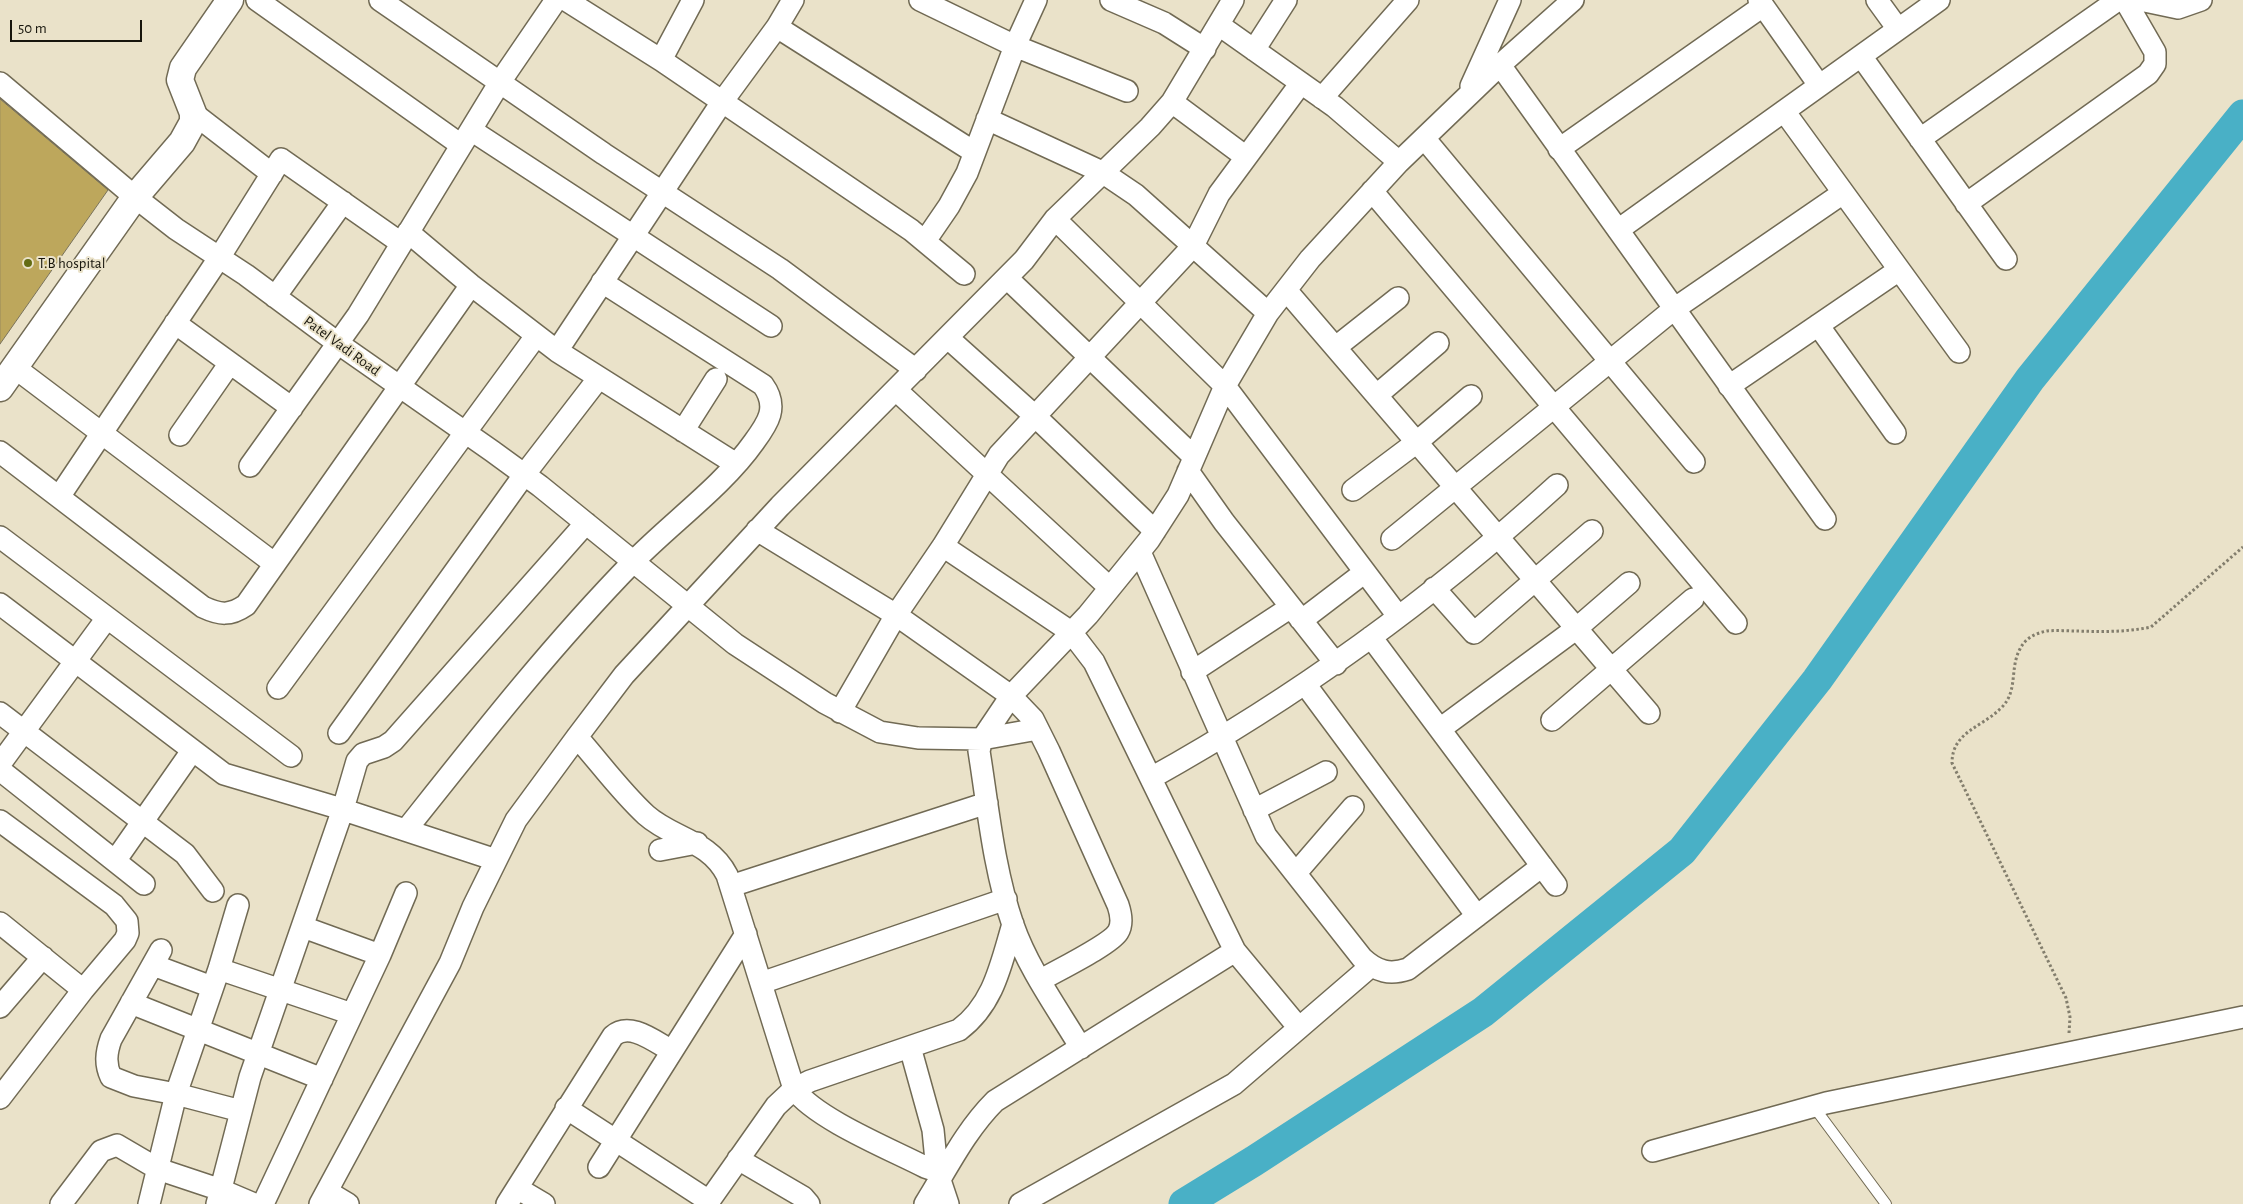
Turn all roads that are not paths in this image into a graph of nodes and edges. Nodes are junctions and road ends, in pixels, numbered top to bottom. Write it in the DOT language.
graph roads {
  1 [pos="230,0"];
  2 [pos="257,0"];
  3 [pos="380,0"];
  4 [pos="556,0"];
  5 [pos="566,0"];
  6 [pos="693,0"];
  7 [pos="793,0"];
  8 [pos="920,0"];
  9 [pos="1036,0"];
  10 [pos="1111,0"];
  11 [pos="1233,0"];
  12 [pos="1286,0"];
  13 [pos="1408,0"];
  14 [pos="1510,0"];
  15 [pos="1573,0"];
  16 [pos="1877,0"];
  17 [pos="1939,0"];
  18 [pos="2118,0"];
  19 [pos="2125,0"];
  20 [pos="2140,0"];
  21 [pos="2201,0"];
  22 [pos="1761,3"];
  23 [pos="1219,25"];
  24 [pos="777,26"];
  25 [pos="1898,29"];
  26 [pos="1015,46"];
  27 [pos="1205,49"];
  28 [pos="1254,50"];
  29 [pos="1860,56"];
  30 [pos="661,60"];
  31 [pos="1500,65"];
  32 [pos="500,82"];
  33 [pos="0,83"];
  34 [pos="1301,83"];
  35 [pos="1819,86"];
  36 [pos="1127,92"];
  37 [pos="1466,97"];
  38 [pos="1322,98"];
  39 [pos="722,102"];
  40 [pos="1172,102"];
  41 [pos="1784,111"];
  42 [pos="193,113"];
  43 [pos="987,119"];
  44 [pos="466,137"];
  45 [pos="1424,138"];
  46 [pos="1920,139"];
  47 [pos="1559,149"];
  48 [pos="974,152"];
  49 [pos="1246,157"];
  50 [pos="1399,162"];
  51 [pos="1088,166"];
  52 [pos="272,174"];
  53 [pos="1372,190"];
  54 [pos="662,192"];
  55 [pos="1843,193"];
  56 [pos="135,197"];
  57 [pos="343,202"];
  58 [pos="1966,204"];
  59 [pos="1055,219"];
  60 [pos="1618,230"];
  61 [pos="633,236"];
  62 [pos="404,238"];
  63 [pos="924,241"];
  64 [pos="1193,246"];
  65 [pos="218,258"];
  66 [pos="2006,258"];
  67 [pos="1899,270"];
  68 [pos="964,274"];
  69 [pos="1007,278"];
  70 [pos="602,282"];
  71 [pos="471,285"];
  72 [pos="1286,290"];
  73 [pos="275,297"];
  74 [pos="1398,298"];
  75 [pos="1141,303"];
  76 [pos="1674,309"];
  77 [pos="1268,313"];
  78 [pos="175,323"];
  79 [pos="1818,325"];
  80 [pos="771,326"];
  81 [pos="536,336"];
  82 [pos="948,338"];
  83 [pos="1438,343"];
  84 [pos="339,344"];
  85 [pos="1336,347"];
  86 [pos="557,351"];
  87 [pos="1958,352"];
  88 [pos="1090,358"];
  89 [pos="904,361"];
  90 [pos="1611,361"];
  91 [pos="230,363"];
  92 [pos="7,377"];
  93 [pos="598,378"];
  94 [pos="716,379"];
  95 [pos="1225,386"];
  96 [pos="1729,386"];
  97 [pos="400,388"];
  98 [pos="896,390"];
  99 [pos="1377,395"];
  100 [pos="1471,396"];
  101 [pos="1556,407"];
  102 [pos="292,408"];
  103 [pos="1036,417"];
  104 [pos="683,431"];
  105 [pos="101,433"];
  106 [pos="466,433"];
  107 [pos="1895,433"];
  108 [pos="180,435"];
  109 [pos="1417,442"];
  110 [pos="0,452"];
  111 [pos="1694,462"];
  112 [pos="736,464"];
  113 [pos="1191,464"];
  114 [pos="250,466"];
  115 [pos="986,473"];
  116 [pos="524,475"];
  117 [pos="1557,486"];
  118 [pos="1457,488"];
  119 [pos="1353,490"];
  120 [pos="59,497"];
  121 [pos="1825,519"];
  122 [pos="586,523"];
  123 [pos="758,530"];
  124 [pos="1155,531"];
  125 [pos="1592,531"];
  126 [pos="0,537"];
  127 [pos="1500,538"];
  128 [pos="1392,539"];
  129 [pos="943,546"];
  130 [pos="1140,552"];
  131 [pos="633,561"];
  132 [pos="275,564"];
  133 [pos="1364,572"];
  134 [pos="1536,580"];
  135 [pos="1629,583"];
  136 [pos="1110,588"];
  137 [pos="1434,588"];
  138 [pos="678,597"];
  139 [pos="1693,599"];
  140 [pos="0,604"];
  141 [pos="1295,613"];
  142 [pos="896,615"];
  143 [pos="1398,616"];
  144 [pos="108,618"];
  145 [pos="1736,623"];
  146 [pos="1577,628"];
  147 [pos="1071,632"];
  148 [pos="1371,637"];
  149 [pos="76,662"];
  150 [pos="1336,664"];
  151 [pos="1612,669"];
  152 [pos="1192,672"];
  153 [pos="1305,684"];
  154 [pos="278,688"];
  155 [pos="1011,696"];
  156 [pos="840,712"];
  157 [pos="0,713"];
  158 [pos="1648,713"];
  159 [pos="1552,720"];
  160 [pos="1038,729"];
  161 [pos="1440,730"];
  162 [pos="24,731"];
  163 [pos="339,734"];
  164 [pos="577,738"];
  165 [pos="982,739"];
  166 [pos="1221,739"];
  167 [pos="192,751"];
  168 [pos="291,756"];
  169 [pos="0,764"];
  170 [pos="0,770"];
  171 [pos="1326,772"];
  172 [pos="1150,778"];
  173 [pos="987,803"];
  174 [pos="1353,808"];
  175 [pos="343,809"];
  176 [pos="1254,810"];
  177 [pos="0,821"];
  178 [pos="142,822"];
  179 [pos="406,830"];
  180 [pos="697,843"];
  181 [pos="660,850"];
  182 [pos="496,860"];
  183 [pos="115,861"];
  184 [pos="1542,866"];
  185 [pos="1296,873"];
  186 [pos="144,884"];
  187 [pos="1556,885"];
  188 [pos="731,886"];
  189 [pos="213,891"];
  190 [pos="406,892"];
  191 [pos="1006,899"];
  192 [pos="238,905"];
  193 [pos="1477,916"];
  194 [pos="0,923"];
  195 [pos="1013,924"];
  196 [pos="303,927"];
  197 [pos="746,934"];
  198 [pos="1235,950"];
  199 [pos="380,955"];
  200 [pos="44,957"];
  201 [pos="1371,966"];
  202 [pos="216,978"];
  203 [pos="1041,980"];
  204 [pos="761,983"];
  205 [pos="279,988"];
  206 [pos="82,990"];
  207 [pos="131,1003"];
  208 [pos="0,1007"];
  209 [pos="352,1014"];
  210 [pos="2243,1017"];
  211 [pos="1300,1028"];
  212 [pos="196,1030"];
  213 [pos="910,1046"];
  214 [pos="1081,1048"];
  215 [pos="672,1051"];
  216 [pos="258,1054"];
  217 [pos="322,1079"];
  218 [pos="794,1089"];
  219 [pos="176,1094"];
  220 [pos="0,1098"];
  221 [pos="1814,1106"];
  222 [pos="566,1108"];
  223 [pos="241,1111"];
  224 [pos="617,1139"];
  225 [pos="1654,1152"];
  226 [pos="738,1159"];
  227 [pos="599,1167"];
  228 [pos="158,1169"];
  229 [pos="938,1175"];
  230 [pos="512,1196"];
  231 [pos="219,1197"];
  232 [pos="324,1198"];
  233 [pos="708,1202"];
  234 [pos="61,1204"];
  235 [pos="149,1204"];
  236 [pos="254,1204"];
  237 [pos="263,1204"];
  238 [pos="348,1204"];
  239 [pos="544,1204"];
  240 [pos="809,1204"];
  241 [pos="925,1204"];
  242 [pos="948,1204"];
  243 [pos="1020,1204"];
  244 [pos="1886,1204"];
  1 -- 42 [label="street"];
  2 -- 44 [label="street"];
  3 -- 32 [label="street"];
  4 -- 32 [label="street"];
  5 -- 30 [label="street"];
  6 -- 30 [label="street"];
  7 -- 24 [label="street"];
  8 -- 26 [label="street"];
  9 -- 26 [label="street"];
  10 -- 27 [label="street"];
  11 -- 23 [label="street"];
  12 -- 28 [label="street"];
  13 -- 38 [label="street"];
  14 -- 37 [label="street"];
  15 -- 31 [label="street"];
  16 -- 25 [label="street"];
  17 -- 25 [label="street"];
  18 -- 46 [label="street"];
  19 -- 58 [label="street"];
  20 -- 21 [label="street"];
  22 -- 35 [label="street"];
  22 -- 47 [label="street"];
  23 -- 27 [label="street"];
  23 -- 28 [label="street"];
  24 -- 39 [label="street"];
  24 -- 48 [label="street"];
  25 -- 29 [label="street"];
  26 -- 36 [label="street"];
  26 -- 43 [label="street"];
  27 -- 40 [label="street"];
  28 -- 34 [label="street"];
  29 -- 35 [label="street"];
  29 -- 46 [label="street"];
  30 -- 39 [label="street"];
  31 -- 37 [label="street"];
  31 -- 47 [label="street"];
  32 -- 44 [label="street"];
  32 -- 54 [label="street"];
  33 -- 56 [label="street, Patel Vadi Road"];
  34 -- 38 [label="street"];
  34 -- 49 [label="street"];
  35 -- 41 [label="street"];
  37 -- 45 [label="street"];
  38 -- 50 [label="street"];
  39 -- 54 [label="street"];
  39 -- 63 [label="street"];
  40 -- 49 [label="street"];
  40 -- 51 [label="street"];
  41 -- 55 [label="street"];
  41 -- 60 [label="street"];
  42 -- 52 [label="street"];
  42 -- 56 [label="street"];
  43 -- 48 [label="street"];
  43 -- 51 [label="street"];
  44 -- 61 [label="street"];
  44 -- 62 [label="street"];
  45 -- 50 [label="street"];
  45 -- 90 [label="street"];
  46 -- 58 [label="street"];
  47 -- 60 [label="street"];
  48 -- 63 [label="street"];
  49 -- 64 [label="street"];
  50 -- 53 [label="street"];
  51 -- 59 [label="street"];
  51 -- 64 [label="street"];
  52 -- 57 [label="street"];
  52 -- 65 [label="street"];
  53 -- 72 [label="street"];
  53 -- 101 [label="street"];
  54 -- 61 [label="street"];
  54 -- 89 [label="street"];
  55 -- 67 [label="street"];
  55 -- 76 [label="street"];
  56 -- 65 [label="street, Patel Vadi Road"];
  56 -- 92 [label="street"];
  57 -- 62 [label="street"];
  57 -- 73 [label="street"];
  58 -- 66 [label="street"];
  59 -- 69 [label="street"];
  59 -- 75 [label="street"];
  60 -- 76 [label="street"];
  61 -- 70 [label="street"];
  61 -- 80 [label="street"];
  62 -- 71 [label="street"];
  62 -- 84 [label="street"];
  63 -- 68 [label="street"];
  64 -- 75 [label="street"];
  64 -- 77 [label="street"];
  65 -- 73 [label="street, Patel Vadi Road"];
  65 -- 78 [label="street"];
  67 -- 79 [label="street"];
  67 -- 87 [label="street"];
  69 -- 82 [label="street"];
  69 -- 88 [label="street"];
  70 -- 86 [label="street"];
  70 -- 112 [label="street"];
  71 -- 81 [label="street"];
  71 -- 97 [label="street"];
  72 -- 77 [label="street"];
  72 -- 85 [label="street"];
  73 -- 84 [label="street, Patel Vadi Road"];
  74 -- 85 [label="street"];
  75 -- 88 [label="street"];
  75 -- 95 [label="street"];
  76 -- 90 [label="street"];
  76 -- 96 [label="street"];
  77 -- 95 [label="street"];
  78 -- 91 [label="street"];
  78 -- 105 [label="street"];
  79 -- 96 [label="street"];
  79 -- 107 [label="street"];
  81 -- 86 [label="street"];
  81 -- 106 [label="street"];
  82 -- 89 [label="street"];
  82 -- 103 [label="street"];
  83 -- 99 [label="street"];
  84 -- 97 [label="street, Patel Vadi Road"];
  84 -- 102 [label="street"];
  85 -- 99 [label="street"];
  86 -- 93 [label="street"];
  88 -- 103 [label="street"];
  88 -- 113 [label="street"];
  89 -- 98 [label="street"];
  90 -- 101 [label="street"];
  90 -- 111 [label="street"];
  91 -- 102 [label="street"];
  91 -- 108 [label="street"];
  92 -- 105 [label="street"];
  93 -- 104 [label="street"];
  93 -- 116 [label="street"];
  94 -- 104 [label="street"];
  95 -- 113 [label="street"];
  95 -- 133 [label="street"];
  96 -- 121 [label="street"];
  97 -- 106 [label="street, Patel Vadi Road"];
  97 -- 132 [label="street"];
  98 -- 115 [label="street"];
  98 -- 123 [label="street"];
  99 -- 109 [label="street"];
  100 -- 109 [label="street"];
  101 -- 118 [label="street"];
  101 -- 145 [label="street"];
  102 -- 114 [label="street"];
  103 -- 115 [label="street"];
  103 -- 124 [label="street"];
  104 -- 112 [label="street"];
  105 -- 120 [label="street"];
  105 -- 132 [label="street"];
  106 -- 116 [label="street, Patel Vadi Road"];
  106 -- 154 [label="street"];
  109 -- 118 [label="street"];
  109 -- 119 [label="street"];
  110 -- 120 [label="street"];
  112 -- 131 [label="street"];
  113 -- 124 [label="street"];
  113 -- 141 [label="street"];
  115 -- 129 [label="street"];
  115 -- 136 [label="street"];
  116 -- 122 [label="street, Patel Vadi Road"];
  116 -- 163 [label="street"];
  117 -- 127 [label="street"];
  118 -- 127 [label="street"];
  118 -- 128 [label="street"];
  120 -- 132 [label="street"];
  122 -- 131 [label="street, Patel Vadi Road"];
  122 -- 175 [label="street"];
  123 -- 138 [label="street"];
  123 -- 142 [label="street"];
  124 -- 130 [label="street"];
  125 -- 134 [label="street"];
  126 -- 144 [label="street"];
  127 -- 134 [label="street"];
  127 -- 137 [label="street"];
  129 -- 142 [label="street"];
  129 -- 147 [label="street"];
  130 -- 136 [label="street"];
  130 -- 152 [label="street"];
  131 -- 138 [label="street, Patel Vadi Road"];
  131 -- 179 [label="street"];
  133 -- 141 [label="street"];
  133 -- 143 [label="street"];
  134 -- 137 [label="street"];
  134 -- 146 [label="street"];
  135 -- 146 [label="street"];
  136 -- 147 [label="street"];
  137 -- 143 [label="street"];
  138 -- 156 [label="street, Patel Vadi Road"];
  138 -- 164 [label="street"];
  139 -- 151 [label="street"];
  140 -- 149 [label="street"];
  141 -- 150 [label="street"];
  141 -- 152 [label="street"];
  142 -- 155 [label="street"];
  142 -- 156 [label="street"];
  143 -- 148 [label="street"];
  144 -- 149 [label="street"];
  144 -- 168 [label="street"];
  146 -- 151 [label="street"];
  146 -- 161 [label="street"];
  147 -- 155 [label="street"];
  147 -- 172 [label="street"];
  148 -- 150 [label="street"];
  148 -- 161 [label="street"];
  149 -- 162 [label="street"];
  149 -- 167 [label="street"];
  150 -- 153 [label="street"];
  151 -- 158 [label="street"];
  151 -- 159 [label="street"];
  152 -- 166 [label="street"];
  153 -- 166 [label="street"];
  153 -- 193 [label="street"];
  155 -- 160 [label="street"];
  155 -- 165 [label="street"];
  156 -- 165 [label="street, Patel Vadi Road"];
  157 -- 162 [label="street"];
  160 -- 165 [label="street, Patel Vadi Road"];
  160 -- 203 [label="street"];
  161 -- 184 [label="street"];
  162 -- 169 [label="street"];
  162 -- 178 [label="street"];
  164 -- 180 [label="street"];
  164 -- 182 [label="street"];
  165 -- 173 [label="street"];
  166 -- 172 [label="street"];
  166 -- 176 [label="street"];
  167 -- 175 [label="street"];
  167 -- 178 [label="street"];
  170 -- 183 [label="street"];
  171 -- 176 [label="street"];
  172 -- 198 [label="street"];
  173 -- 188 [label="street"];
  173 -- 191 [label="street"];
  174 -- 185 [label="street"];
  175 -- 179 [label="street"];
  175 -- 196 [label="street"];
  176 -- 185 [label="street"];
  177 -- 206 [label="street"];
  178 -- 183 [label="street"];
  178 -- 189 [label="street"];
  179 -- 182 [label="street"];
  180 -- 181 [label="street"];
  180 -- 188 [label="street"];
  182 -- 232 [label="street"];
  183 -- 186 [label="street"];
  184 -- 187 [label="street"];
  184 -- 193 [label="street"];
  185 -- 201 [label="street"];
  188 -- 197 [label="street"];
  190 -- 199 [label="street"];
  191 -- 195 [label="street"];
  191 -- 204 [label="street"];
  192 -- 202 [label="street"];
  193 -- 201 [label="street"];
  194 -- 200 [label="street"];
  195 -- 203 [label="street"];
  195 -- 213 [label="street"];
  196 -- 199 [label="street"];
  196 -- 205 [label="street"];
  197 -- 204 [label="street"];
  197 -- 215 [label="street"];
  198 -- 211 [label="street"];
  198 -- 214 [label="street"];
  199 -- 209 [label="street"];
  200 -- 206 [label="street"];
  200 -- 208 [label="street"];
  201 -- 211 [label="street"];
  202 -- 205 [label="street"];
  202 -- 207 [label="street"];
  202 -- 212 [label="street"];
  203 -- 214 [label="street"];
  204 -- 218 [label="street"];
  205 -- 209 [label="street"];
  205 -- 216 [label="street"];
  206 -- 220 [label="street"];
  207 -- 212 [label="street"];
  207 -- 219 [label="street"];
  209 -- 217 [label="street"];
  210 -- 221 [label="street"];
  211 -- 243 [label="street"];
  212 -- 216 [label="street"];
  212 -- 219 [label="street"];
  213 -- 218 [label="street"];
  213 -- 229 [label="street"];
  214 -- 229 [label="street"];
  215 -- 222 [label="street"];
  215 -- 224 [label="street"];
  216 -- 217 [label="street"];
  216 -- 223 [label="street"];
  217 -- 237 [label="street"];
  218 -- 226 [label="street"];
  218 -- 229 [label="street"];
  219 -- 223 [label="street"];
  219 -- 228 [label="street"];
  221 -- 225 [label="street"];
  221 -- 244 [label="lane"];
  222 -- 224 [label="street"];
  222 -- 230 [label="street"];
  223 -- 231 [label="street"];
  224 -- 227 [label="street"];
  224 -- 233 [label="street"];
  226 -- 233 [label="street"];
  226 -- 240 [label="street"];
  228 -- 231 [label="street"];
  228 -- 234 [label="street"];
  228 -- 235 [label="street"];
  229 -- 241 [label="street"];
  229 -- 242 [label="street"];
  230 -- 239 [label="street"];
  231 -- 236 [label="street"];
  232 -- 238 [label="street"];
}
